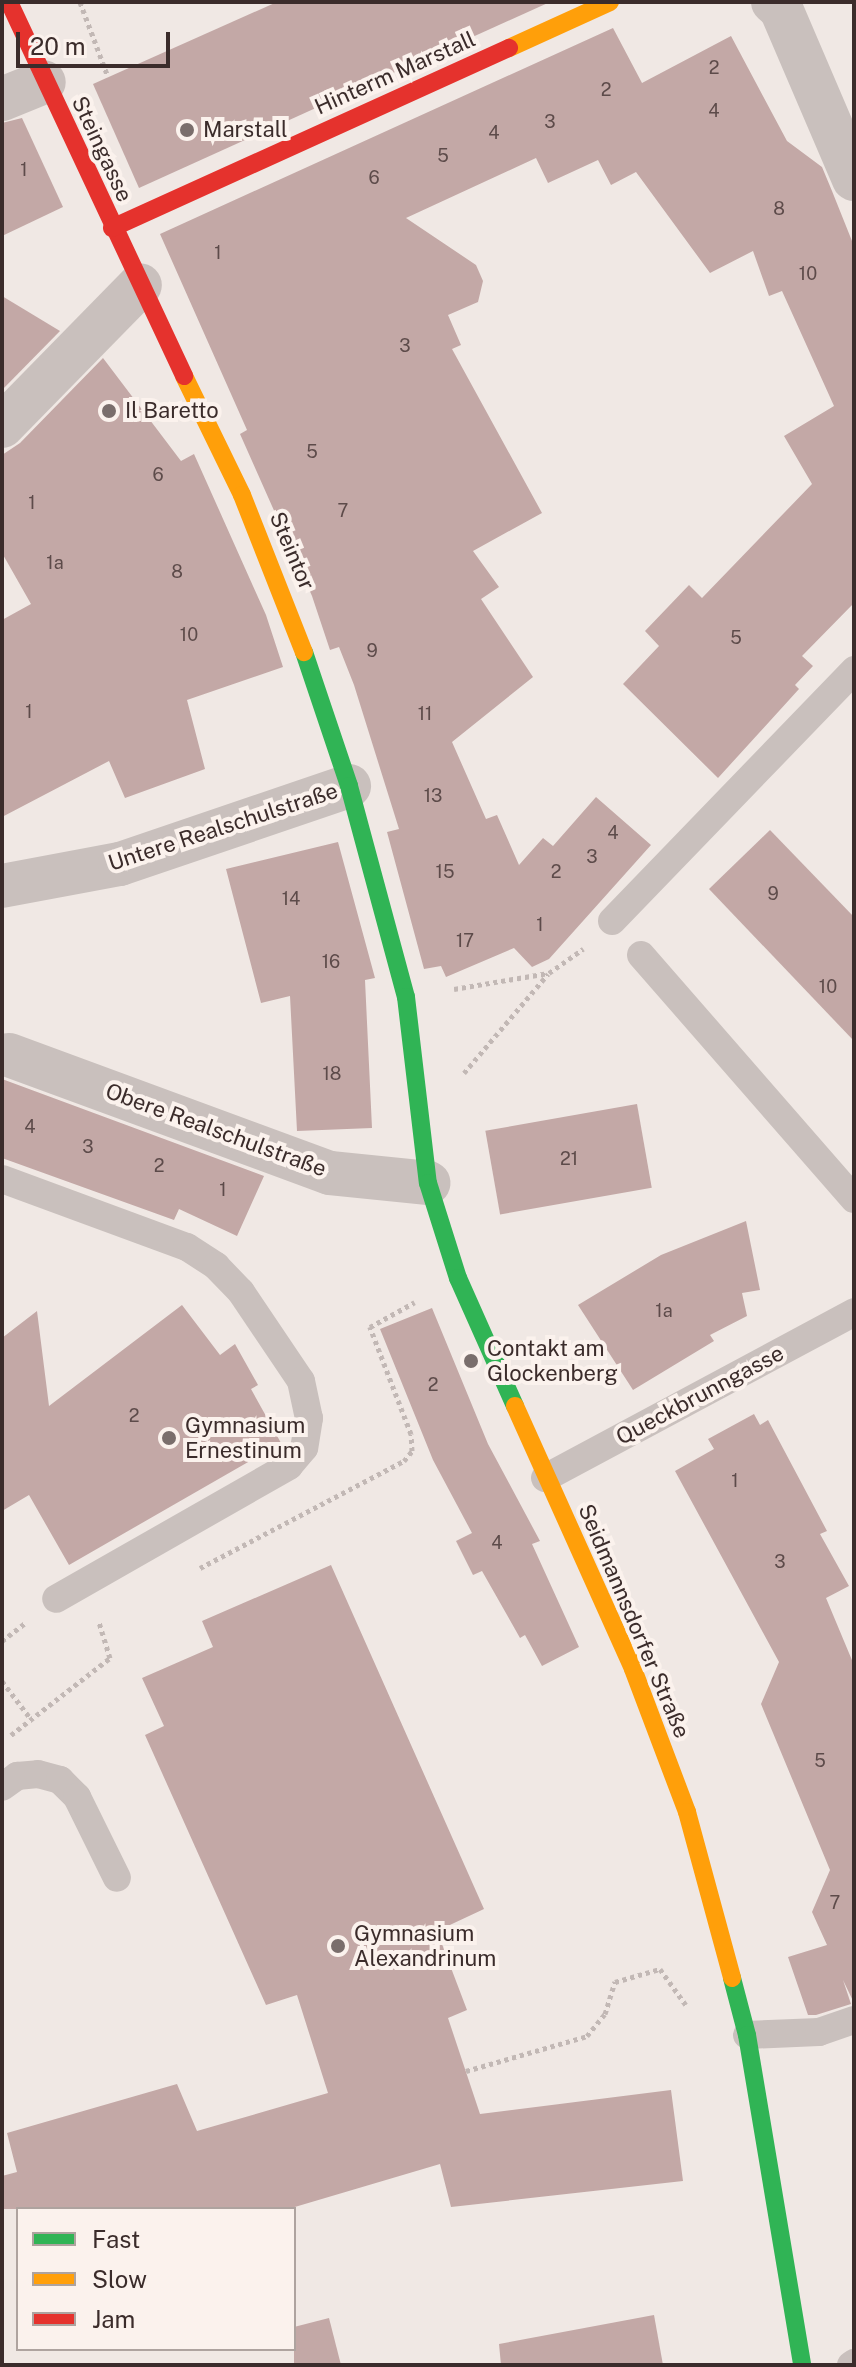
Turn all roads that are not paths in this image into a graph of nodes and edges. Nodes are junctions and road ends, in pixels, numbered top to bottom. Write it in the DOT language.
graph roads {
  1 [pos="610,2"];
  2 [pos="773,2"];
  3 [pos="16,5"];
  4 [pos="44,82"];
  5 [pos="2,99"];
  6 [pos="854,179"];
  7 [pos="112,228"];
  8 [pos="140,285"];
  9 [pos="2,426"];
  10 [pos="854,670"];
  11 [pos="349,786"];
  12 [pos="2,886"];
  13 [pos="383,909"];
  14 [pos="612,921"];
  15 [pos="641,955"];
  16 [pos="9,1055"];
  17 [pos="2,1179"];
  18 [pos="428,1183"];
  19 [pos="854,1199"];
  20 [pos="854,1312"];
  21 [pos="545,1478"];
  22 [pos="56,1599"];
  23 [pos="2,1787"];
  24 [pos="117,1878"];
  25 [pos="854,2020"];
  26 [pos="747,2035"];
  27 [pos="802,2365"];
  1 -- 7 [label="street, Hinterm Marstall"];
  2 -- 6 [label="street"];
  3 -- 4 [label="street, Steingasse"];
  4 -- 5 [label="street"];
  4 -- 7 [label="street, Steingasse"];
  7 -- 8 [label="street, Steintor"];
  8 -- 9 [label="street"];
  8 -- 11 [label="street, Steintor"];
  10 -- 14 [label="lane"];
  11 -- 12 [label="street, Untere Realschulstraße"];
  11 -- 13 [label="street, Steintor"];
  13 -- 18 [label="street, Seidmannsdorfer Straße"];
  15 -- 19 [label="lane"];
  16 -- 18 [label="street, Obere Realschulstraße"];
  17 -- 22 [label="lane"];
  18 -- 21 [label="street, Seidmannsdorfer Straße"];
  20 -- 21 [label="lane, Queckbrunngasse"];
  21 -- 26 [label="street, Seidmannsdorfer Straße"];
  23 -- 24 [label="lane"];
  25 -- 26 [label="lane"];
  26 -- 27 [label="street, Seidmannsdorfer Straße"];
}
